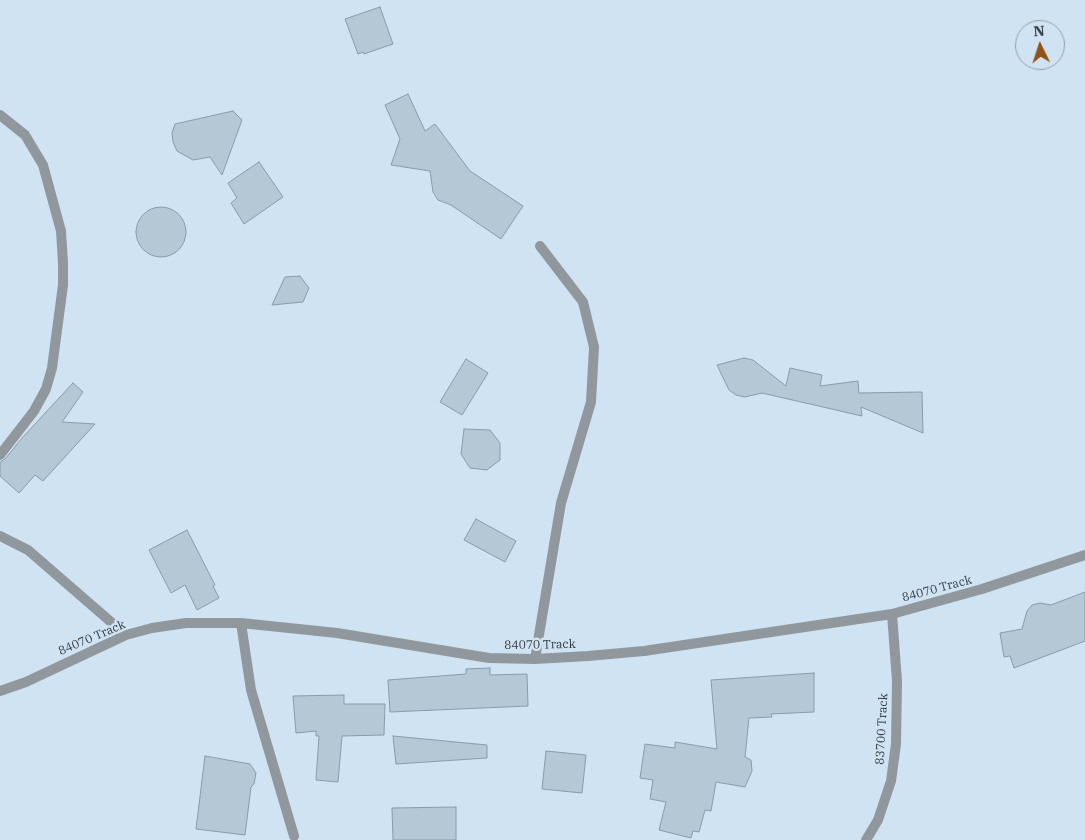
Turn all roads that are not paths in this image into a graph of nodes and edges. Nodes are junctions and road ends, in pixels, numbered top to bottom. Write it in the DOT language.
graph roads {
  1 [pos="0,115"];
  2 [pos="540,246"];
  3 [pos="0,455"];
  4 [pos="0,536"];
  5 [pos="1085,555"];
  6 [pos="892,614"];
  7 [pos="241,623"];
  8 [pos="126,635"];
  9 [pos="535,659"];
  10 [pos="0,691"];
  11 [pos="294,836"];
  12 [pos="866,840"];
  1 -- 3 [label="street"];
  2 -- 9 [label="street"];
  4 -- 8 [label="street"];
  5 -- 6 [label="street, 84070 Track"];
  6 -- 9 [label="street, 84070 Track"];
  6 -- 12 [label="street, 83700 Track"];
  7 -- 8 [label="street, 84070 Track"];
  7 -- 9 [label="street, 84070 Track"];
  7 -- 11 [label="street"];
  8 -- 10 [label="street, 84070 Track"];
}
